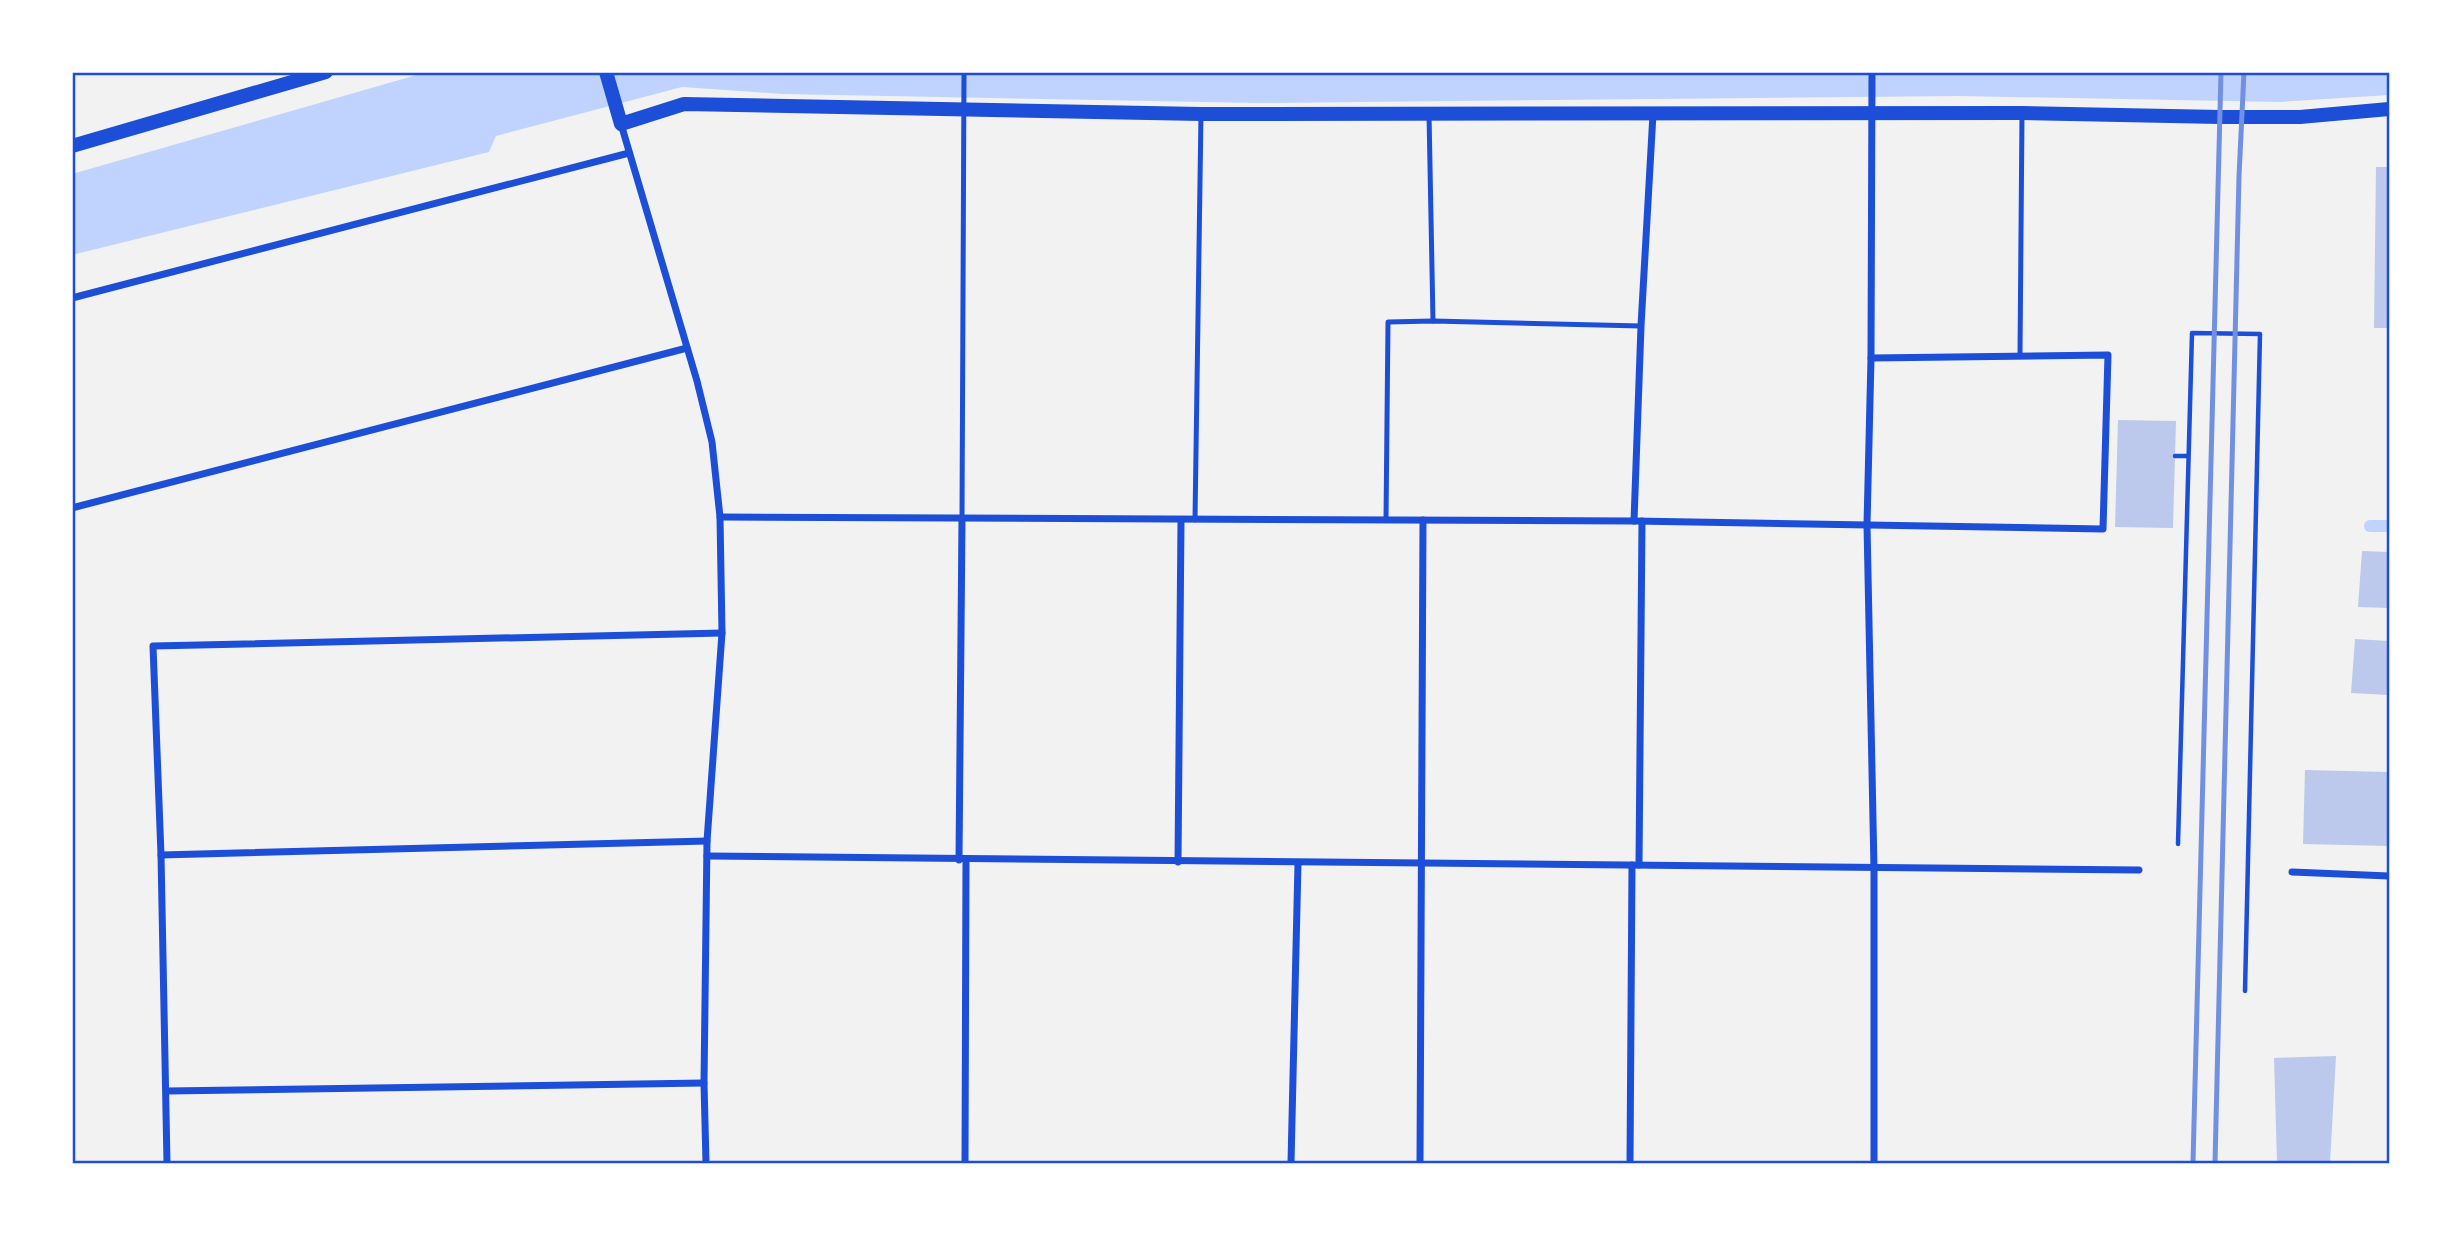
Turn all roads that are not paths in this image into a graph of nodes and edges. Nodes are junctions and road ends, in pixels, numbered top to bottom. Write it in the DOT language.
graph roads {
  1 [pos="326,72"];
  2 [pos="606,72"];
  3 [pos="964,72"];
  4 [pos="1872,72"];
  5 [pos="963,108"];
  6 [pos="2389,109"];
  7 [pos="1653,113"];
  8 [pos="1872,113"];
  9 [pos="2022,113"];
  10 [pos="1201,114"];
  11 [pos="1429,114"];
  12 [pos="620,119"];
  13 [pos="72,146"];
  14 [pos="629,153"];
  15 [pos="72,298"];
  16 [pos="1433,321"];
  17 [pos="1641,326"];
  18 [pos="687,348"];
  19 [pos="2020,355"];
  20 [pos="1871,358"];
  21 [pos="72,508"];
  22 [pos="720,517"];
  23 [pos="962,519"];
  24 [pos="1181,520"];
  25 [pos="1195,520"];
  26 [pos="1387,520"];
  27 [pos="1423,520"];
  28 [pos="1638,521"];
  29 [pos="1867,526"];
  30 [pos="722,633"];
  31 [pos="707,841"];
  32 [pos="161,855"];
  33 [pos="707,856"];
  34 [pos="962,860"];
  35 [pos="1178,862"];
  36 [pos="1298,863"];
  37 [pos="1423,863"];
  38 [pos="1635,865"];
  39 [pos="1874,869"];
  40 [pos="2139,870"];
  41 [pos="2292,872"];
  42 [pos="2389,876"];
  43 [pos="704,1083"];
  44 [pos="167,1091"];
  45 [pos="167,1163"];
  46 [pos="706,1163"];
  47 [pos="965,1163"];
  48 [pos="1291,1163"];
  49 [pos="1420,1163"];
  50 [pos="1630,1163"];
  51 [pos="1874,1163"];
  1 -- 13 [label="main road"];
  2 -- 12 [label="main road"];
  3 -- 5 [label="lane"];
  4 -- 8 [label="street"];
  5 -- 10 [label="main road"];
  5 -- 12 [label="main road"];
  5 -- 23 [label="lane"];
  6 -- 9 [label="main road"];
  7 -- 8 [label="main road"];
  7 -- 11 [label="main road"];
  7 -- 17 [label="street"];
  8 -- 9 [label="main road"];
  8 -- 20 [label="street"];
  9 -- 19 [label="lane"];
  10 -- 11 [label="main road"];
  10 -- 25 [label="lane"];
  11 -- 16 [label="lane"];
  12 -- 14 [label="street"];
  14 -- 15 [label="street"];
  14 -- 18 [label="street"];
  16 -- 17 [label="lane"];
  16 -- 26 [label="lane"];
  17 -- 28 [label="street"];
  18 -- 21 [label="street"];
  18 -- 22 [label="street"];
  19 -- 20 [label="street"];
  19 -- 29 [label="street"];
  20 -- 29 [label="street"];
  22 -- 23 [label="street"];
  22 -- 30 [label="street"];
  23 -- 24 [label="street"];
  23 -- 34 [label="street"];
  24 -- 25 [label="street"];
  24 -- 35 [label="street"];
  25 -- 26 [label="street"];
  26 -- 27 [label="street"];
  27 -- 28 [label="street"];
  27 -- 37 [label="street"];
  28 -- 29 [label="street"];
  28 -- 38 [label="street"];
  29 -- 39 [label="street"];
  30 -- 31 [label="street"];
  30 -- 32 [label="street"];
  31 -- 32 [label="street"];
  31 -- 33 [label="street"];
  32 -- 44 [label="street"];
  33 -- 34 [label="street"];
  33 -- 43 [label="street"];
  34 -- 35 [label="street"];
  34 -- 47 [label="street"];
  35 -- 36 [label="street"];
  36 -- 37 [label="street"];
  36 -- 48 [label="street"];
  37 -- 38 [label="street"];
  37 -- 49 [label="street"];
  38 -- 39 [label="street"];
  38 -- 50 [label="street"];
  39 -- 40 [label="street"];
  39 -- 51 [label="street"];
  41 -- 42 [label="street"];
  43 -- 44 [label="street"];
  43 -- 46 [label="street"];
  44 -- 45 [label="street"];
}
